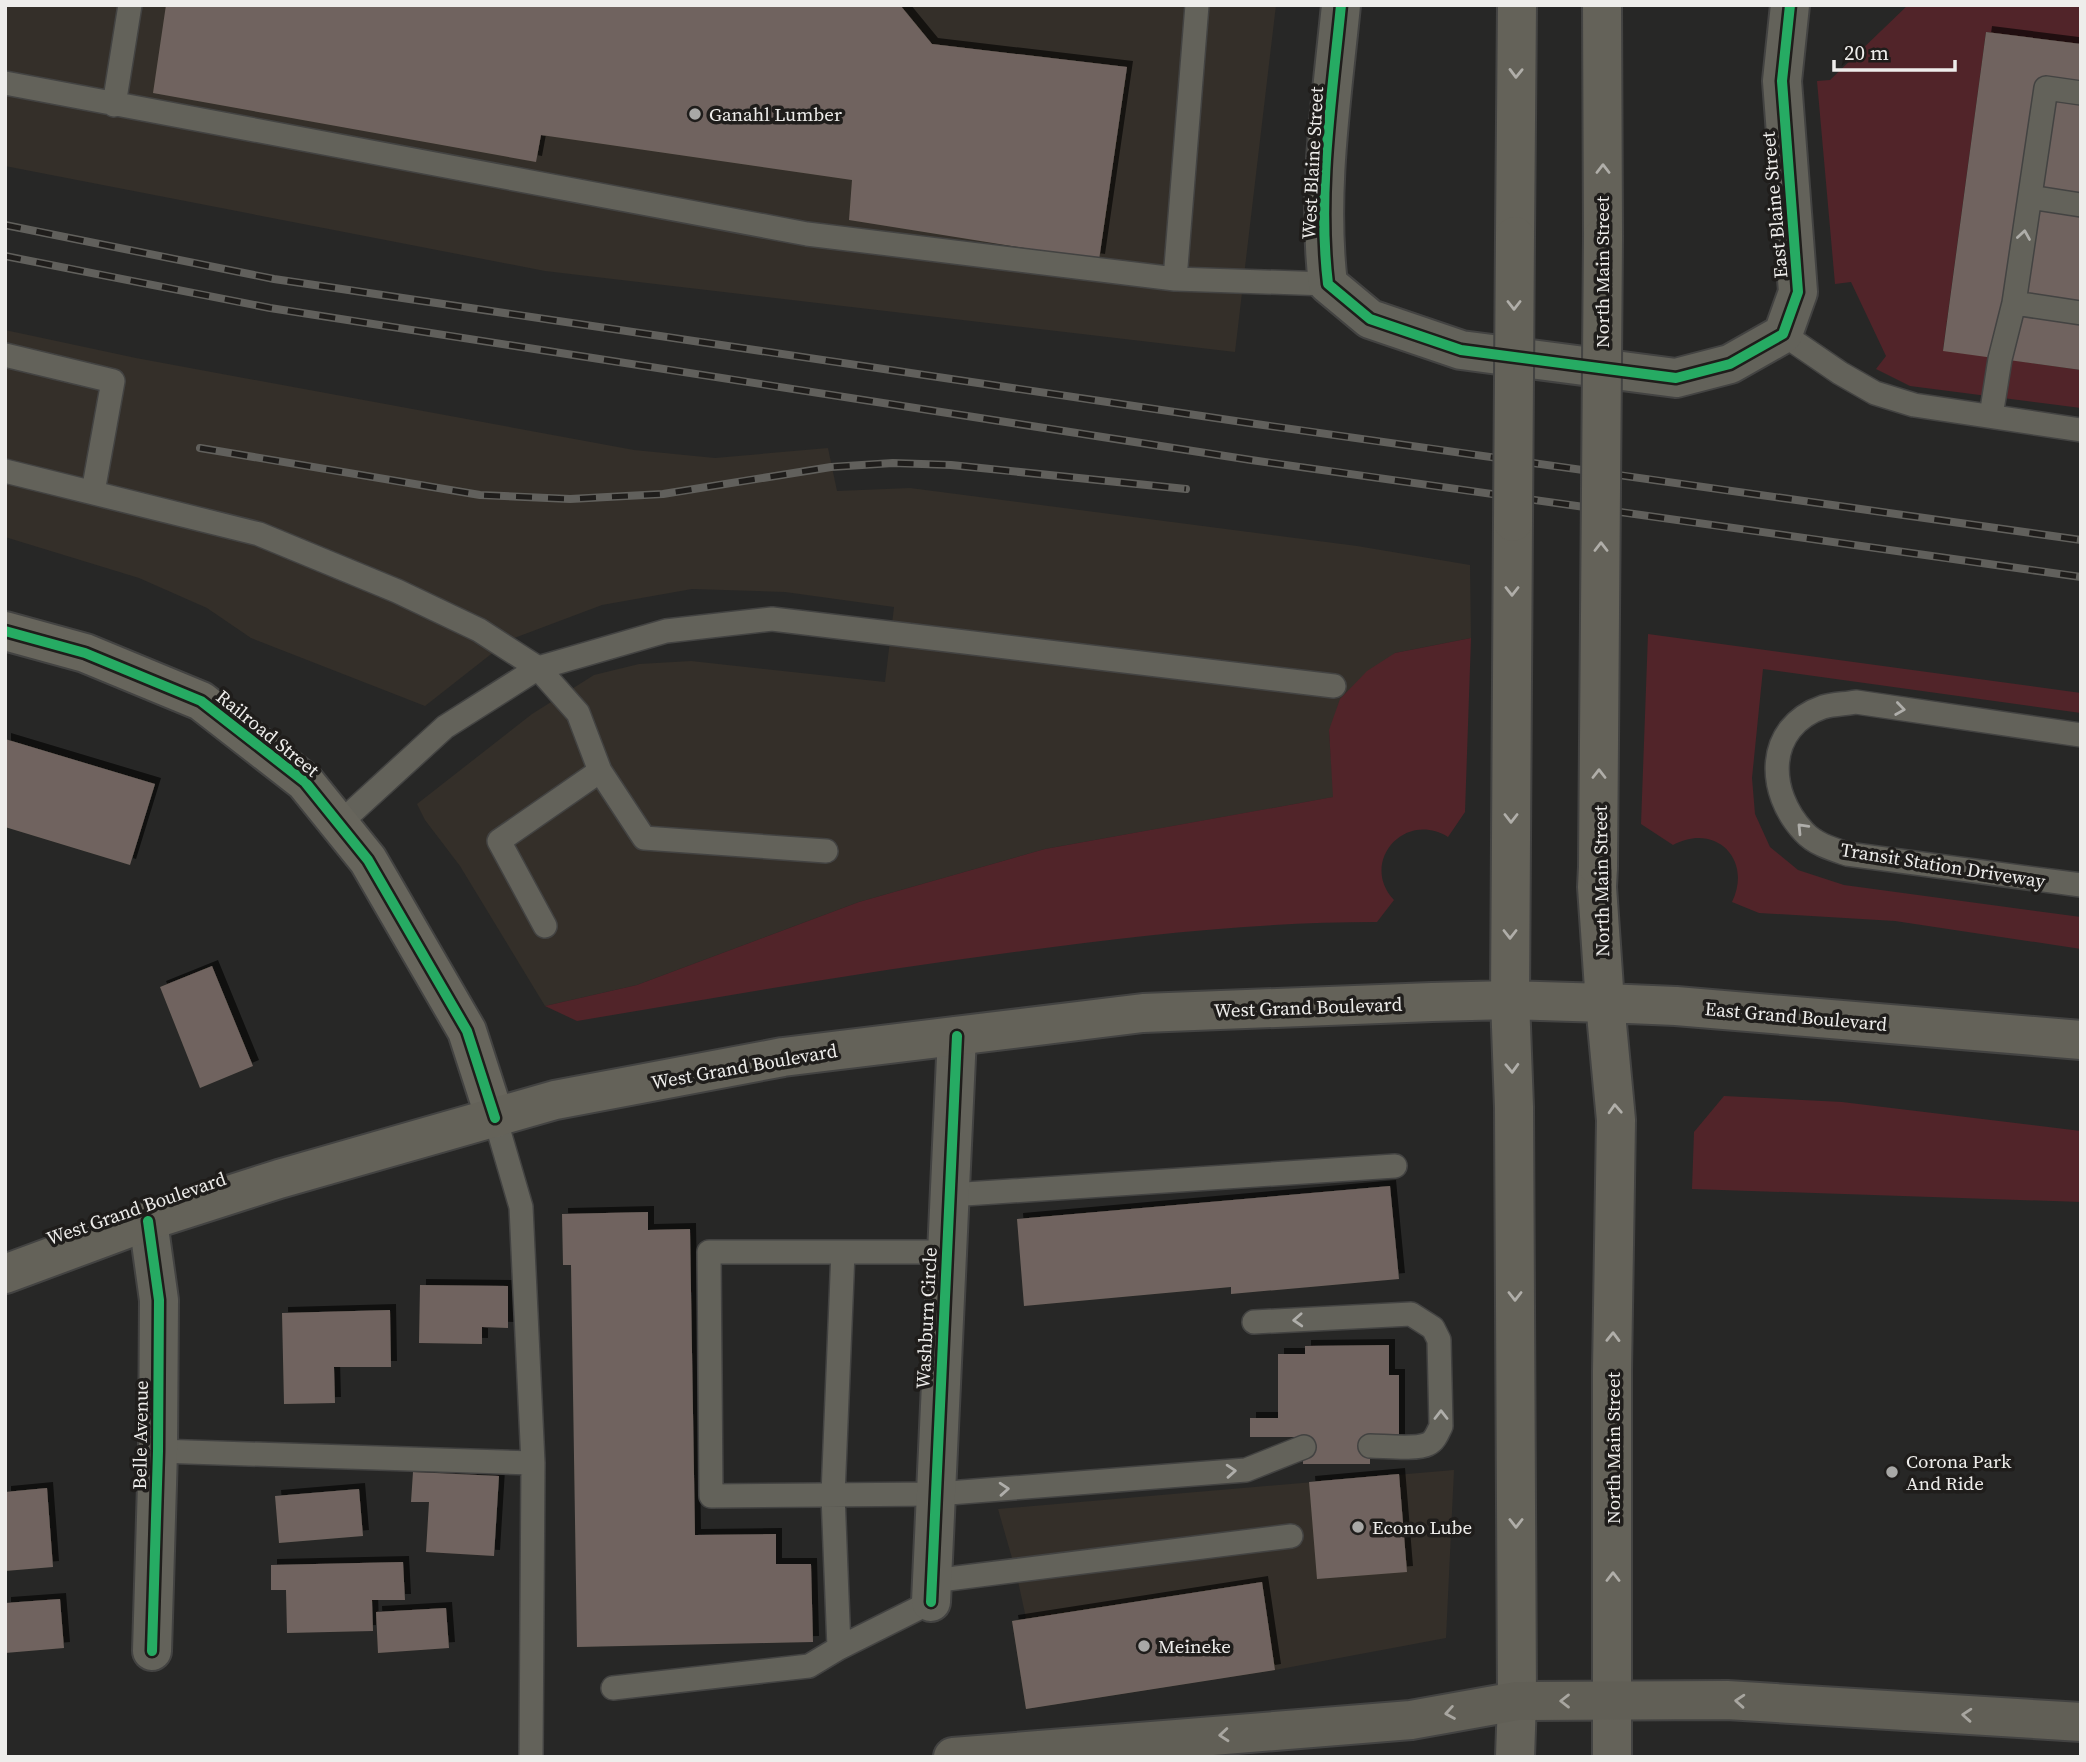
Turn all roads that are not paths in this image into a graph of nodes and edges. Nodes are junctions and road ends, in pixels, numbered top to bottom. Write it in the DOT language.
graph roads {
  1 [pos="130,5"];
  2 [pos="1197,5"];
  3 [pos="1341,5"];
  4 [pos="1517,5"];
  5 [pos="1602,5"];
  6 [pos="1790,5"];
  7 [pos="5,83"];
  8 [pos="2081,93"];
  9 [pos="114,105"];
  10 [pos="2030,197"];
  11 [pos="2081,205"];
  12 [pos="1175,279"];
  13 [pos="1328,284"];
  14 [pos="2014,303"];
  15 [pos="2081,313"];
  16 [pos="1783,334"];
  17 [pos="5,355"];
  18 [pos="1992,416"];
  19 [pos="2081,430"];
  20 [pos="5,471"];
  21 [pos="93,492"];
  22 [pos="5,631"];
  23 [pos="538,668"];
  24 [pos="1334,686"];
  25 [pos="2081,735"];
  26 [pos="600,771"];
  27 [pos="339,824"];
  28 [pos="826,851"];
  29 [pos="2081,886"];
  30 [pos="545,926"];
  31 [pos="1510,1000"];
  32 [pos="1605,1003"];
  33 [pos="957,1036"];
  34 [pos="2081,1040"];
  35 [pos="495,1118"];
  36 [pos="1395,1166"];
  37 [pos="950,1195"];
  38 [pos="148,1221"];
  39 [pos="843,1252"];
  40 [pos="947,1252"];
  41 [pos="5,1274"];
  42 [pos="1254,1322"];
  43 [pos="1370,1446"];
  44 [pos="1304,1447"];
  45 [pos="158,1451"];
  46 [pos="533,1462"];
  47 [pos="936,1494"];
  48 [pos="833,1495"];
  49 [pos="1291,1536"];
  50 [pos="931,1592"];
  51 [pos="839,1648"];
  52 [pos="152,1651"];
  53 [pos="613,1688"];
  54 [pos="1517,1701"];
  55 [pos="1613,1701"];
  56 [pos="2081,1722"];
  57 [pos="531,1757"];
  58 [pos="953,1757"];
  59 [pos="1515,1757"];
  60 [pos="1612,1757"];
  1 -- 9 [label="lane"];
  2 -- 12 [label="lane"];
  3 -- 13 [label="street, West Blaine Street"];
  4 -- 31 [label="main road, one-way, bridge"];
  32 -- 5 [label="main road, North Main Street, one-way, bridge"];
  6 -- 16 [label="street, East Blaine Street"];
  7 -- 9 [label="lane"];
  8 -- 10 [label="lane"];
  9 -- 12 [label="lane"];
  10 -- 11 [label="lane"];
  14 -- 10 [label="lane, one-way"];
  12 -- 13 [label="lane"];
  13 -- 16 [label="street"];
  14 -- 15 [label="lane"];
  14 -- 18 [label="lane"];
  16 -- 18 [label="lane"];
  17 -- 21 [label="lane"];
  18 -- 19 [label="lane"];
  20 -- 21 [label="lane"];
  21 -- 23 [label="lane"];
  22 -- 27 [label="main road, Railroad Street"];
  23 -- 24 [label="lane"];
  23 -- 26 [label="lane"];
  23 -- 27 [label="lane"];
  29 -- 25 [label="lane, Transit Station Driveway, one-way"];
  26 -- 28 [label="lane"];
  26 -- 30 [label="lane"];
  27 -- 35 [label="main road, Railroad Street"];
  31 -- 32 [label="main road, East Grand Boulevard"];
  31 -- 33 [label="main road, West Grand Boulevard"];
  31 -- 54 [label="main road, one-way"];
  32 -- 34 [label="main road, East Grand Boulevard"];
  55 -- 32 [label="main road, North Main Street, one-way"];
  33 -- 35 [label="main road, West Grand Boulevard"];
  33 -- 37 [label="street, Washburn Circle"];
  35 -- 38 [label="main road, West Grand Boulevard"];
  35 -- 46 [label="lane"];
  36 -- 37 [label="lane"];
  37 -- 40 [label="street, Washburn Circle"];
  38 -- 41 [label="main road, West Grand Boulevard"];
  38 -- 45 [label="street, Belle Avenue"];
  39 -- 40 [label="lane"];
  39 -- 48 [label="lane"];
  39 -- 48 [label="lane"];
  40 -- 47 [label="street, Washburn Circle"];
  43 -- 42 [label="lane, one-way"];
  47 -- 44 [label="lane, one-way"];
  45 -- 46 [label="lane"];
  45 -- 52 [label="street, Belle Avenue"];
  46 -- 57 [label="lane"];
  47 -- 48 [label="lane"];
  47 -- 50 [label="street, Washburn Circle"];
  48 -- 51 [label="lane"];
  49 -- 50 [label="lane"];
  50 -- 51 [label="lane"];
  51 -- 53 [label="lane"];
  55 -- 54 [label="highway, one-way"];
  54 -- 58 [label="highway, one-way"];
  54 -- 59 [label="main road"];
  56 -- 55 [label="highway, one-way"];
  55 -- 60 [label="main road, North Main Street"];
}
